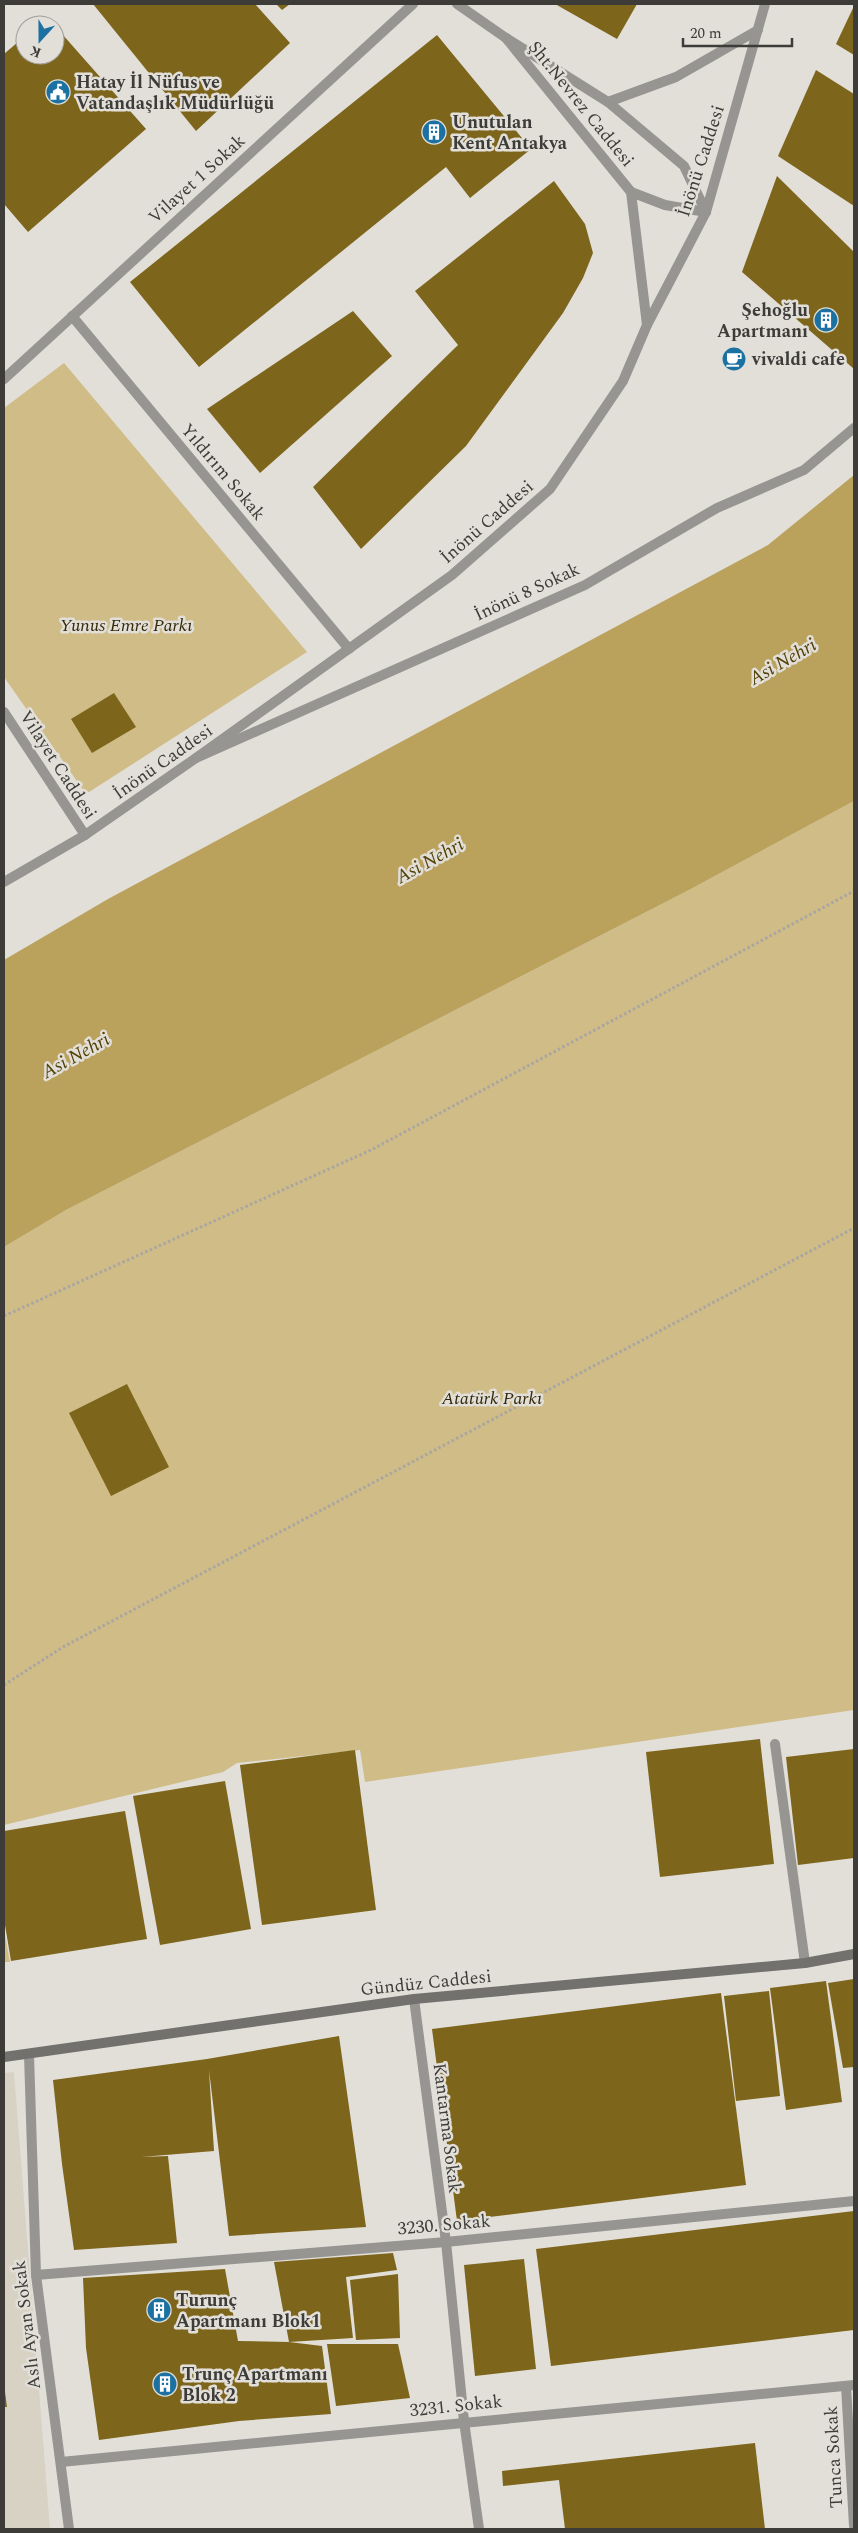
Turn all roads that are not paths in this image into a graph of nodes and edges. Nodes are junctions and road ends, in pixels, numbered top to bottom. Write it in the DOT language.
graph roads {
  1 [pos="413,4"];
  2 [pos="457,4"];
  3 [pos="765,4"];
  4 [pos="758,30"];
  5 [pos="506,38"];
  6 [pos="608,102"];
  7 [pos="632,192"];
  8 [pos="706,212"];
  9 [pos="72,316"];
  10 [pos="647,326"];
  11 [pos="4,379"];
  12 [pos="854,428"];
  13 [pos="349,649"];
  14 [pos="4,712"];
  15 [pos="196,758"];
  16 [pos="85,835"];
  17 [pos="4,882"];
  18 [pos="775,1744"];
  19 [pos="854,1954"];
  20 [pos="805,1963"];
  21 [pos="414,1999"];
  22 [pos="29,2055"];
  23 [pos="4,2058"];
  24 [pos="854,2201"];
  25 [pos="446,2242"];
  26 [pos="36,2275"];
  27 [pos="850,2386"];
  28 [pos="464,2421"];
  29 [pos="61,2462"];
  30 [pos="854,2526"];
  31 [pos="69,2529"];
  32 [pos="479,2529"];
  1 -- 9 [label="street, Vilayet 1 Sokak"];
  2 -- 5 [label="street, Şht.Nevrez Caddesi"];
  3 -- 4 [label="street, İnönü Caddesi"];
  4 -- 6 [label="street, Şht.Nevrez Caddesi"];
  4 -- 8 [label="street, İnönü Caddesi"];
  5 -- 6 [label="street, Şht.Nevrez Caddesi"];
  5 -- 7 [label="street, Şht.Nevrez Caddesi"];
  6 -- 8 [label="street, Şht.Nevrez Caddesi"];
  7 -- 8 [label="street, Şht.Nevrez Caddesi"];
  7 -- 10 [label="street, Şht.Nevrez Caddesi"];
  8 -- 10 [label="street, İnönü Caddesi"];
  9 -- 11 [label="street, Vilayet 1 Sokak"];
  9 -- 13 [label="street, Yıldırım Sokak"];
  10 -- 13 [label="street, İnönü Caddesi"];
  12 -- 15 [label="street, İnönü 8 Sokak"];
  13 -- 15 [label="street, İnönü Caddesi"];
  14 -- 16 [label="street, Vilayet Caddesi"];
  15 -- 16 [label="street, İnönü Caddesi"];
  16 -- 17 [label="street, İnönü Caddesi"];
  18 -- 20 [label="street"];
  19 -- 20 [label="main road, Gündüz Caddesi"];
  20 -- 21 [label="main road, Gündüz Caddesi"];
  21 -- 22 [label="main road, Gündüz Caddesi"];
  21 -- 25 [label="street, Kantarma Sokak"];
  22 -- 23 [label="main road, Gündüz Caddesi"];
  22 -- 26 [label="street, Aslı Ayan Sokak"];
  24 -- 25 [label="street, 3230. Sokak"];
  25 -- 26 [label="street, 3230. Sokak"];
  25 -- 28 [label="street, Kantarma Sokak"];
  26 -- 29 [label="street, Aslı Ayan Sokak"];
  27 -- 28 [label="street, 3231. Sokak"];
  27 -- 30 [label="street, Tunca Sokak"];
  28 -- 29 [label="street, 3231. Sokak"];
  28 -- 32 [label="street, Kantarma Sokak"];
  29 -- 31 [label="street, Aslı Ayan Sokak"];
}
